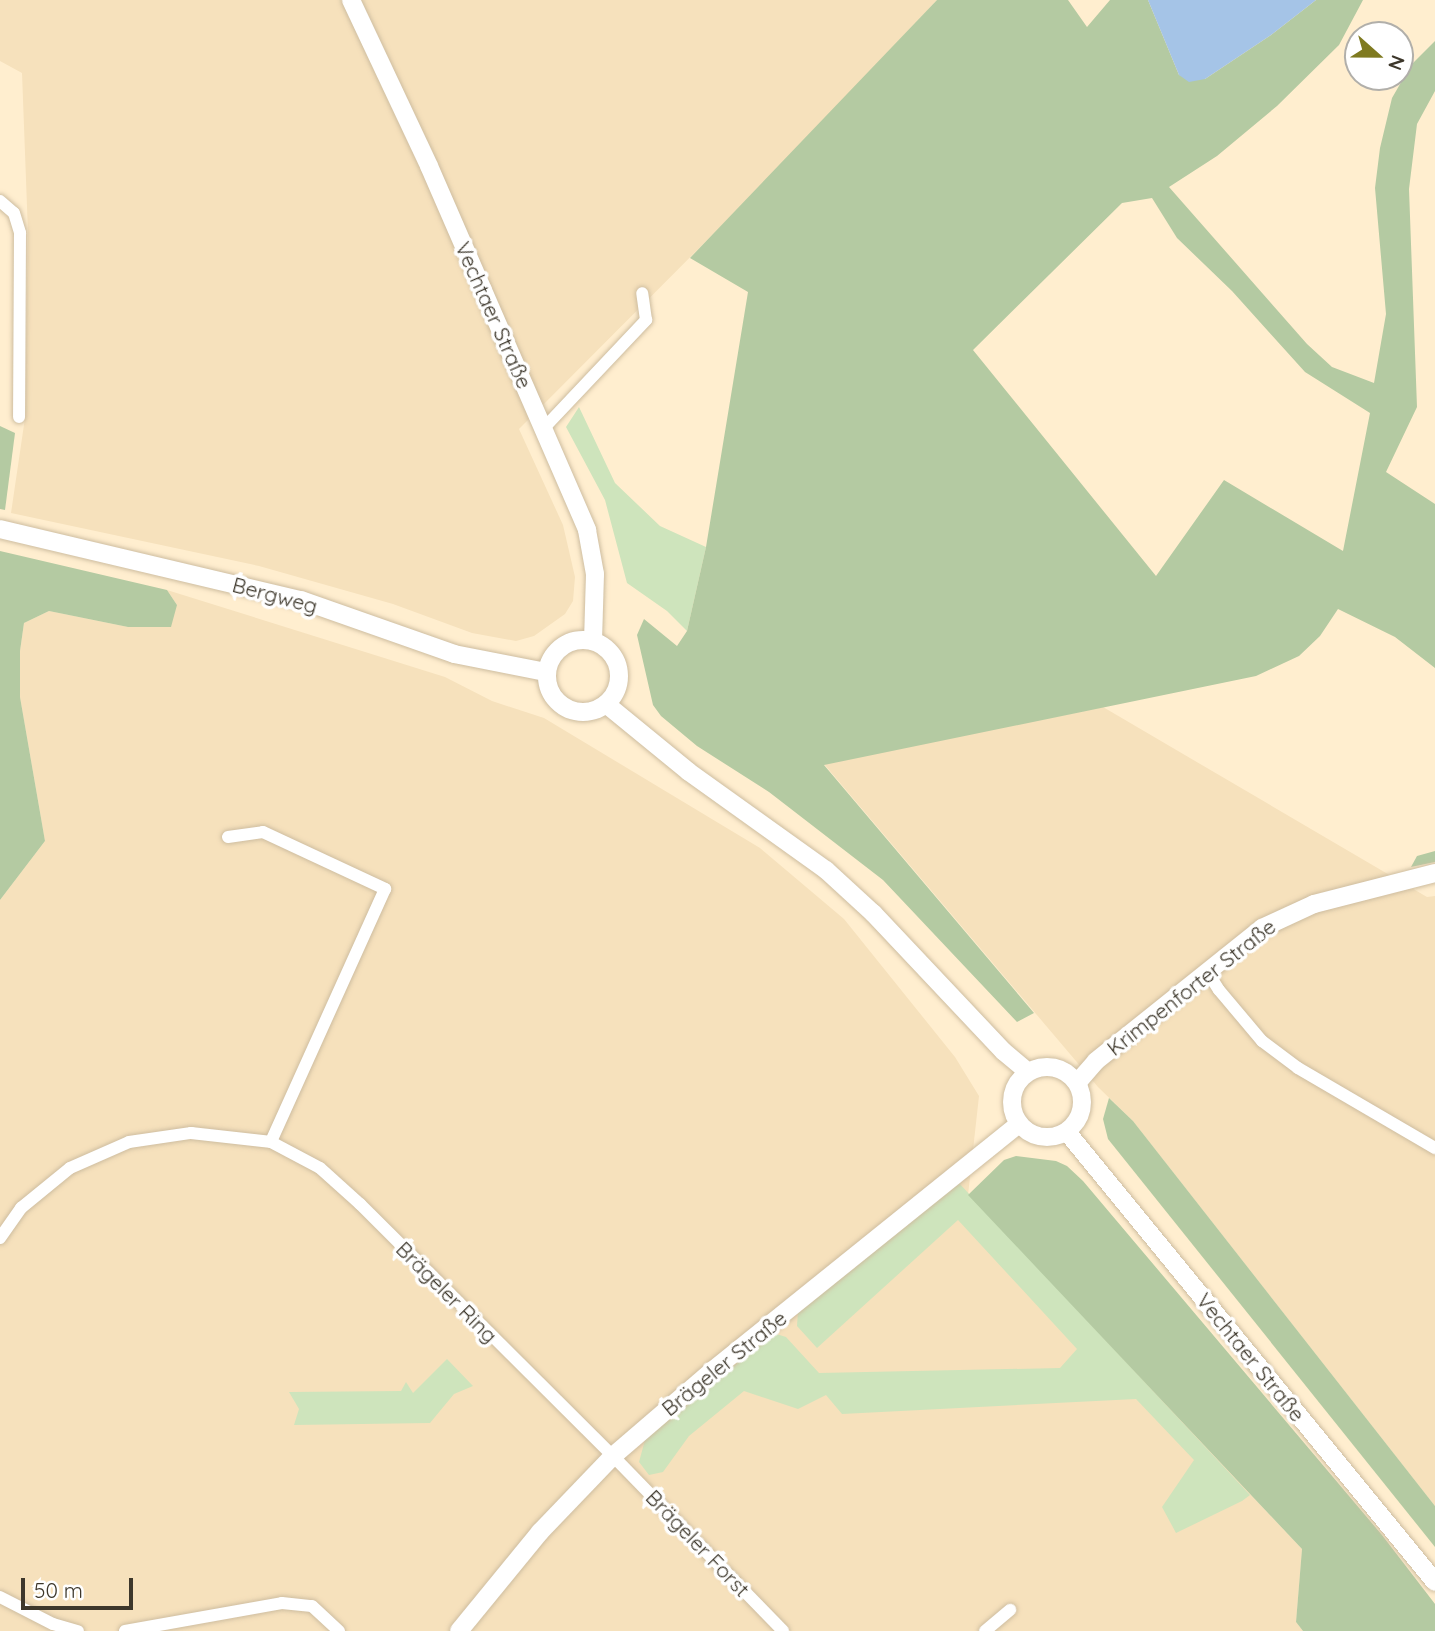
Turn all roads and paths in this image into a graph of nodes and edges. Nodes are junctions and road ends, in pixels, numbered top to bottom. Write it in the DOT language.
graph roads {
  1 [pos="351,0"];
  2 [pos="0,201"];
  3 [pos="642,293"];
  4 [pos="19,417"];
  5 [pos="544,429"];
  6 [pos="0,529"];
  7 [pos="593,641"];
  8 [pos="546,672"];
  9 [pos="606,704"];
  10 [pos="228,837"];
  11 [pos="1435,873"];
  12 [pos="1207,971"];
  13 [pos="1027,1071"];
  14 [pos="1077,1083"];
  15 [pos="1018,1125"];
  16 [pos="1067,1132"];
  17 [pos="271,1142"];
  18 [pos="1435,1148"];
  19 [pos="0,1238"];
  20 [pos="613,1456"];
  21 [pos="1435,1582"];
  22 [pos="0,1597"];
  23 [pos="1010,1610"];
  24 [pos="78,1631"];
  25 [pos="125,1631"];
  26 [pos="339,1631"];
  27 [pos="459,1631"];
  28 [pos="783,1631"];
  29 [pos="985,1631"];
  1 -- 5 [label="main road, Vechtaer Straße"];
  2 -- 4 [label="street"];
  3 -- 5 [label="street"];
  5 -- 7 [label="main road, Vechtaer Straße"];
  6 -- 8 [label="main road, Bergweg"];
  7 -- 8 [label="main road"];
  7 -- 9 [label="main road"];
  8 -- 9 [label="main road"];
  9 -- 13 [label="main road"];
  10 -- 17 [label="street"];
  11 -- 12 [label="main road, Krimpenforter Straße"];
  12 -- 14 [label="main road, Krimpenforter Straße"];
  12 -- 18 [label="street"];
  13 -- 14 [label="main road"];
  13 -- 15 [label="main road"];
  14 -- 16 [label="main road"];
  15 -- 16 [label="main road"];
  15 -- 20 [label="main road, Brägeler Straße"];
  16 -- 21 [label="main road, Vechtaer Straße"];
  17 -- 19 [label="street, Brägeler Ring"];
  17 -- 20 [label="street, Brägeler Ring"];
  20 -- 27 [label="main road, Brägeler Straße"];
  20 -- 28 [label="street, Brägeler Forst"];
  22 -- 24 [label="street"];
  23 -- 29 [label="street"];
  25 -- 26 [label="street"];
}
